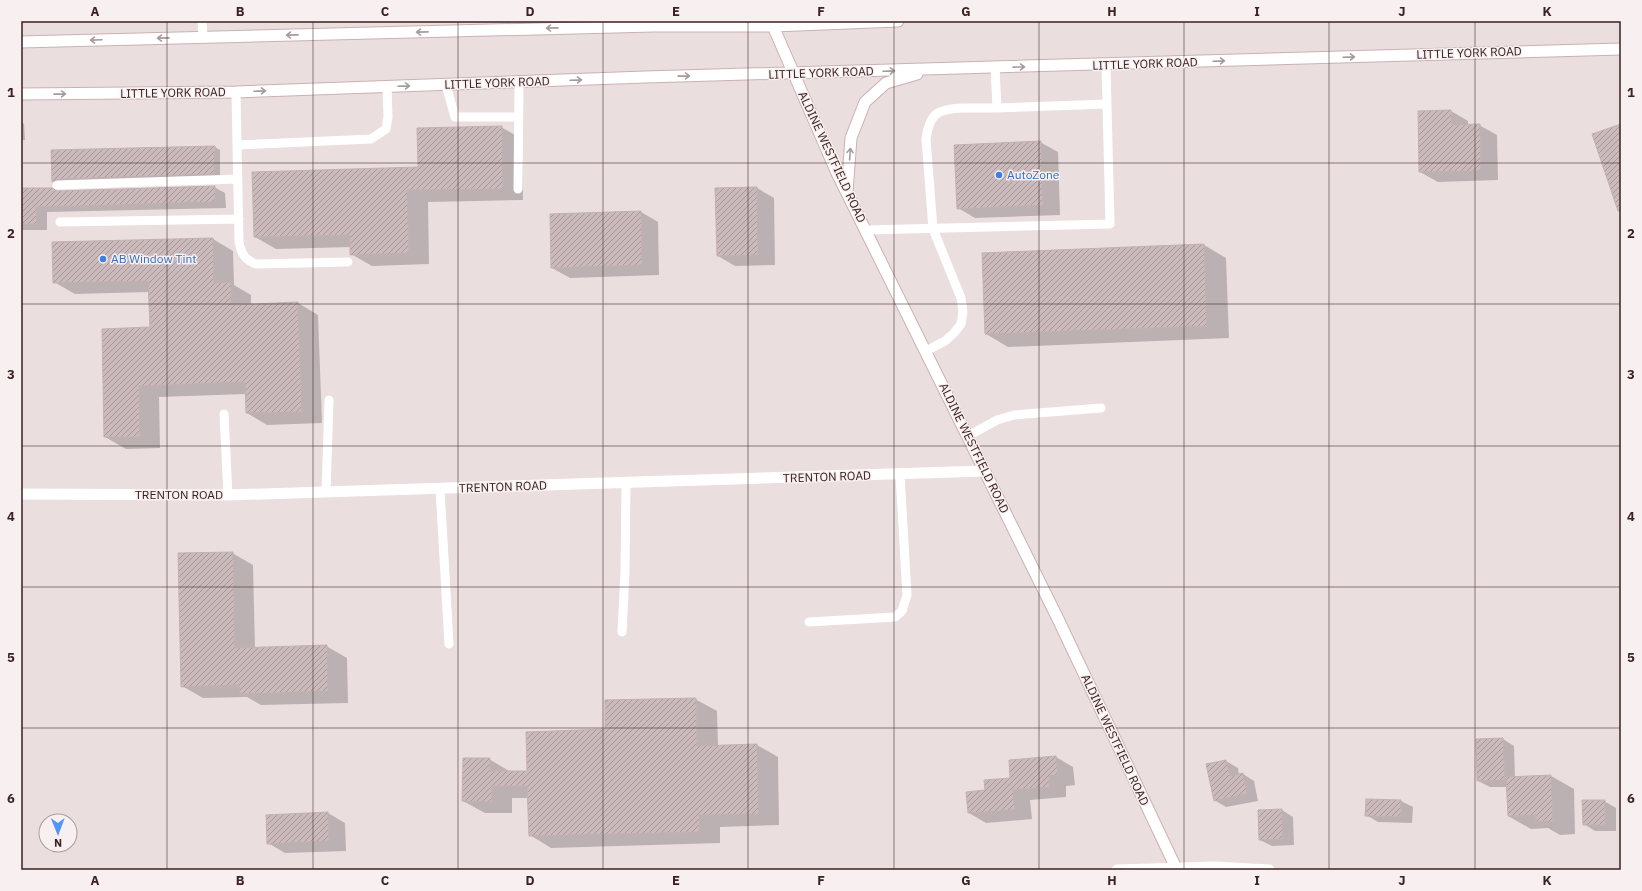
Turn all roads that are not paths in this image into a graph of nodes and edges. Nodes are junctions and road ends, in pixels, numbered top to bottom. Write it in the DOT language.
graph roads {
  1 [pos="202,21"];
  2 [pos="886,21"];
  3 [pos="898,21"];
  4 [pos="658,23"];
  5 [pos="772,23"];
  6 [pos="575,24"];
  7 [pos="203,37"];
  8 [pos="21,42"];
  9 [pos="1621,49"];
  10 [pos="1106,65"];
  11 [pos="995,67"];
  12 [pos="933,69"];
  13 [pos="794,74"];
  14 [pos="519,82"];
  15 [pos="446,85"];
  16 [pos="387,87"];
  17 [pos="236,92"];
  18 [pos="21,94"];
  19 [pos="1107,104"];
  20 [pos="997,108"];
  21 [pos="519,117"];
  22 [pos="237,145"];
  23 [pos="238,178"];
  24 [pos="57,185"];
  25 [pos="518,189"];
  26 [pos="847,193"];
  27 [pos="239,218"];
  28 [pos="60,222"];
  29 [pos="933,229"];
  30 [pos="866,230"];
  31 [pos="348,262"];
  32 [pos="926,351"];
  33 [pos="329,400"];
  34 [pos="1101,408"];
  35 [pos="224,414"];
  36 [pos="968,436"];
  37 [pos="985,471"];
  38 [pos="900,475"];
  39 [pos="626,483"];
  40 [pos="440,489"];
  41 [pos="326,492"];
  42 [pos="21,494"];
  43 [pos="228,495"];
  44 [pos="809,622"];
  45 [pos="622,632"];
  46 [pos="449,644"];
  47 [pos="1176,869"];
  48 [pos="1117,870"];
  49 [pos="1269,870"];
  1 -- 7 [label="lane"];
  2 -- 3 [label="main road"];
  2 -- 5 [label="main road"];
  4 -- 5 [label="main road"];
  4 -- 6 [label="main road"];
  5 -- 13 [label="main road, ALDINE WESTFIELD ROAD"];
  6 -- 7 [label="main road, one-way"];
  7 -- 8 [label="main road, one-way"];
  10 -- 9 [label="main road, LITTLE YORK ROAD, one-way"];
  11 -- 10 [label="main road, LITTLE YORK ROAD, one-way"];
  10 -- 19 [label="lane"];
  11 -- 12 [label="main road, LITTLE YORK ROAD"];
  11 -- 20 [label="lane"];
  13 -- 12 [label="main road, LITTLE YORK ROAD, one-way"];
  26 -- 12 [label="main road, one-way"];
  14 -- 13 [label="main road, LITTLE YORK ROAD, one-way"];
  13 -- 26 [label="main road, ALDINE WESTFIELD ROAD"];
  14 -- 15 [label="main road, LITTLE YORK ROAD"];
  14 -- 21 [label="lane"];
  16 -- 15 [label="main road, LITTLE YORK ROAD, one-way"];
  15 -- 21 [label="lane"];
  17 -- 16 [label="main road, LITTLE YORK ROAD, one-way"];
  16 -- 22 [label="lane"];
  18 -- 17 [label="main road, LITTLE YORK ROAD, one-way"];
  17 -- 22 [label="lane"];
  19 -- 20 [label="lane"];
  19 -- 29 [label="lane"];
  20 -- 29 [label="lane"];
  21 -- 25 [label="lane"];
  22 -- 23 [label="lane"];
  23 -- 24 [label="lane"];
  23 -- 27 [label="lane"];
  26 -- 30 [label="main road, ALDINE WESTFIELD ROAD"];
  27 -- 28 [label="lane"];
  27 -- 31 [label="lane"];
  29 -- 30 [label="lane"];
  29 -- 32 [label="lane"];
  30 -- 32 [label="main road, ALDINE WESTFIELD ROAD"];
  32 -- 36 [label="main road, ALDINE WESTFIELD ROAD"];
  33 -- 41 [label="lane"];
  34 -- 36 [label="lane"];
  35 -- 43 [label="lane"];
  36 -- 37 [label="main road, ALDINE WESTFIELD ROAD"];
  37 -- 38 [label="main road, TRENTON ROAD"];
  37 -- 47 [label="main road, ALDINE WESTFIELD ROAD"];
  38 -- 39 [label="main road, TRENTON ROAD"];
  38 -- 44 [label="lane"];
  39 -- 40 [label="main road, TRENTON ROAD"];
  39 -- 45 [label="lane"];
  40 -- 41 [label="main road, TRENTON ROAD"];
  40 -- 46 [label="lane"];
  41 -- 43 [label="main road, TRENTON ROAD"];
  42 -- 43 [label="main road, TRENTON ROAD"];
  47 -- 48 [label="main road"];
  47 -- 49 [label="main road"];
}
